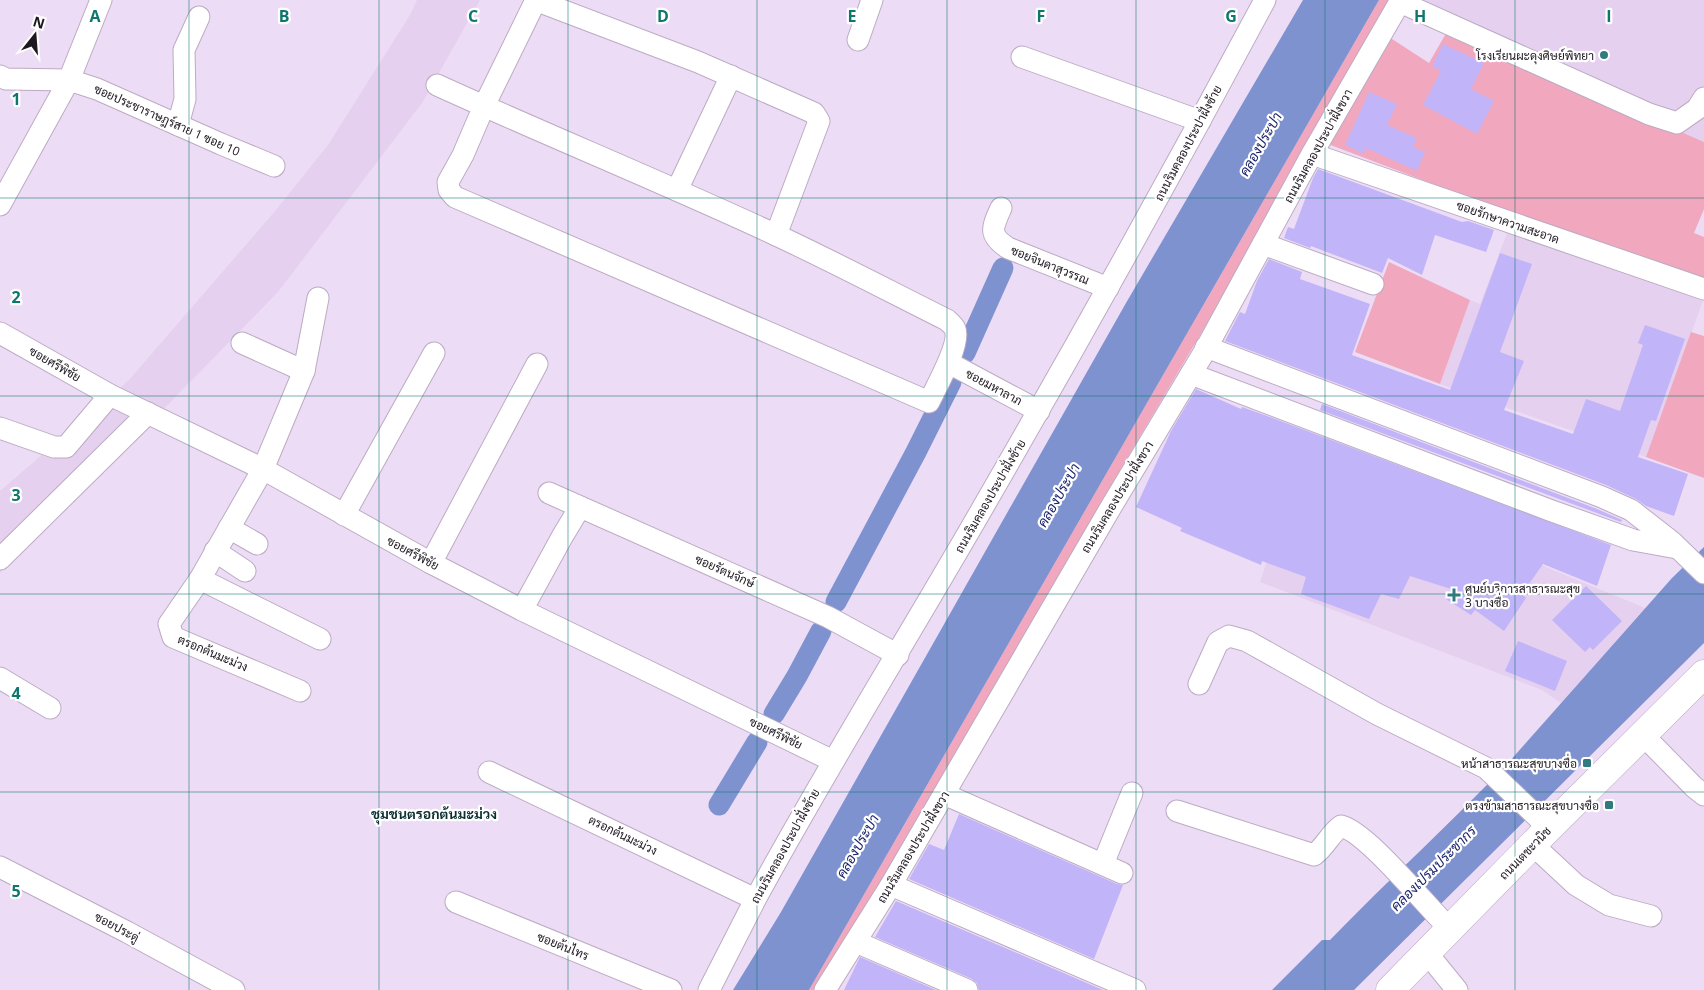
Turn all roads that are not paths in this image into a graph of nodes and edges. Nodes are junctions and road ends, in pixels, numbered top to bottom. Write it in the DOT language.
graph roads {
  1 [pos="101,0"];
  2 [pos="536,0"];
  3 [pos="872,0"];
  4 [pos="1265,0"];
  5 [pos="1401,1"];
  6 [pos="199,17"];
  7 [pos="858,40"];
  8 [pos="1022,57"];
  9 [pos="0,76"];
  10 [pos="731,76"];
  11 [pos="68,80"];
  12 [pos="437,85"];
  13 [pos="1704,98"];
  14 [pos="484,106"];
  15 [pos="1200,120"];
  16 [pos="178,125"];
  17 [pos="1312,154"];
  18 [pos="274,166"];
  19 [pos="677,190"];
  20 [pos="0,205"];
  21 [pos="1001,208"];
  22 [pos="776,235"];
  23 [pos="1263,244"];
  24 [pos="1373,284"];
  25 [pos="1108,288"];
  26 [pos="1704,289"];
  27 [pos="318,298"];
  28 [pos="0,333"];
  29 [pos="242,343"];
  30 [pos="1206,347"];
  31 [pos="434,353"];
  32 [pos="949,363"];
  33 [pos="537,364"];
  34 [pos="304,371"];
  35 [pos="1191,374"];
  36 [pos="110,395"];
  37 [pos="1039,411"];
  38 [pos="148,413"];
  39 [pos="0,428"];
  40 [pos="263,469"];
  41 [pos="549,494"];
  42 [pos="580,507"];
  43 [pos="344,515"];
  44 [pos="229,528"];
  45 [pos="257,544"];
  46 [pos="3,551"];
  47 [pos="215,551"];
  48 [pos="1684,553"];
  49 [pos="431,563"];
  50 [pos="245,571"];
  51 [pos="1704,573"];
  52 [pos="200,579"];
  53 [pos="522,610"];
  54 [pos="320,639"];
  55 [pos="898,654"];
  56 [pos="1704,674"];
  57 [pos="0,678"];
  58 [pos="1199,684"];
  59 [pos="300,691"];
  60 [pos="50,708"];
  61 [pos="1643,735"];
  62 [pos="833,761"];
  63 [pos="489,772"];
  64 [pos="1132,793"];
  65 [pos="944,794"];
  66 [pos="1704,795"];
  67 [pos="1177,811"];
  68 [pos="1539,829"];
  69 [pos="1103,864"];
  70 [pos="0,866"];
  71 [pos="1122,873"];
  72 [pos="891,885"];
  73 [pos="755,900"];
  74 [pos="456,902"];
  75 [pos="1651,916"];
  76 [pos="1442,922"];
  77 [pos="856,942"];
  78 [pos="1427,953"];
  79 [pos="234,990"];
  80 [pos="671,990"];
  81 [pos="709,990"];
  82 [pos="825,990"];
  83 [pos="967,990"];
  84 [pos="1135,990"];
  85 [pos="1390,990"];
  86 [pos="1457,990"];
  1 -- 11 [label="street"];
  2 -- 10 [label="street"];
  2 -- 14 [label="street"];
  3 -- 7 [label="street"];
  4 -- 15 [label="street, ถนนริมคลองประปาฝั่งซ้าย"];
  5 -- 13 [label="street"];
  5 -- 17 [label="street, ถนนริมคลองประปาฝั่งขวา"];
  6 -- 16 [label="street"];
  8 -- 15 [label="street"];
  9 -- 11 [label="street, ซอยประชาราษฎร์สาย 1 ซอย 10"];
  10 -- 19 [label="street"];
  10 -- 22 [label="street"];
  11 -- 16 [label="street, ซอยประชาราษฎร์สาย 1 ซอย 10"];
  11 -- 20 [label="street"];
  12 -- 14 [label="street"];
  14 -- 19 [label="street"];
  14 -- 32 [label="street"];
  15 -- 25 [label="street, ถนนริมคลองประปาฝั่งซ้าย"];
  16 -- 18 [label="street, ซอยประชาราษฎร์สาย 1 ซอย 10"];
  17 -- 23 [label="street, ถนนริมคลองประปาฝั่งขวา"];
  17 -- 26 [label="street, ซอยรักษาความสะอาด"];
  19 -- 22 [label="street"];
  21 -- 25 [label="street, ซอยจินดาสุวรรณ"];
  22 -- 32 [label="street"];
  23 -- 24 [label="street"];
  23 -- 30 [label="street, ถนนริมคลองประปาฝั่งขวา"];
  25 -- 37 [label="street, ถนนริมคลองประปาฝั่งซ้าย"];
  27 -- 34 [label="street"];
  28 -- 36 [label="street, ซอยศรีพิชัย"];
  29 -- 34 [label="street"];
  30 -- 35 [label="street, ถนนริมคลองประปาฝั่งขวา"];
  30 -- 48 [label="street"];
  31 -- 43 [label="street"];
  32 -- 37 [label="street, ซอยมหาลาภ"];
  33 -- 49 [label="street"];
  34 -- 40 [label="street"];
  35 -- 48 [label="street"];
  35 -- 65 [label="street, ถนนริมคลองประปาฝั่งขวา"];
  36 -- 38 [label="street, ซอยศรีพิชัย"];
  36 -- 39 [label="street"];
  37 -- 55 [label="street, ถนนริมคลองประปาฝั่งซ้าย"];
  38 -- 40 [label="street, ซอยศรีพิชัย"];
  38 -- 46 [label="street"];
  40 -- 43 [label="street, ซอยศรีพิชัย"];
  40 -- 44 [label="street"];
  41 -- 42 [label="street, ซอยรัตนจักษ์"];
  42 -- 53 [label="street"];
  42 -- 55 [label="street, ซอยรัตนจักษ์"];
  43 -- 49 [label="street, ซอยศรีพิชัย"];
  44 -- 45 [label="street"];
  44 -- 47 [label="street"];
  47 -- 50 [label="street"];
  47 -- 52 [label="street"];
  48 -- 51 [label="street"];
  49 -- 53 [label="street, ซอยศรีพิชัย"];
  52 -- 54 [label="street"];
  52 -- 59 [label="street, ตรอกต้นมะม่วง"];
  53 -- 62 [label="street, ซอยศรีพิชัย"];
  55 -- 62 [label="street, ถนนริมคลองประปาฝั่งซ้าย"];
  56 -- 61 [label="main road, ถนนเตชะวนิช"];
  57 -- 60 [label="street"];
  58 -- 68 [label="street"];
  61 -- 66 [label="street"];
  61 -- 68 [label="main road, ถนนเตชะวนิช"];
  62 -- 73 [label="street, ถนนริมคลองประปาฝั่งซ้าย"];
  63 -- 73 [label="street, ตรอกต้นมะม่วง"];
  64 -- 69 [label="street"];
  65 -- 69 [label="street"];
  65 -- 72 [label="street, ถนนริมคลองประปาฝั่งขวา"];
  67 -- 76 [label="street"];
  68 -- 75 [label="street"];
  68 -- 76 [label="main road, ถนนเตชะวนิช"];
  69 -- 71 [label="street"];
  70 -- 79 [label="street, ซอยประดู่"];
  72 -- 77 [label="street, ถนนริมคลองประปาฝั่งขวา"];
  72 -- 84 [label="street"];
  73 -- 81 [label="street, ถนนริมคลองประปาฝั่งซ้าย"];
  74 -- 80 [label="street, ซอยต้นไทร"];
  76 -- 78 [label="main road, ถนนเตชะวนิช"];
  77 -- 82 [label="street, ถนนริมคลองประปาฝั่งขวา"];
  77 -- 83 [label="street"];
  78 -- 85 [label="main road, ถนนเตชะวนิช"];
  78 -- 86 [label="street"];
}
